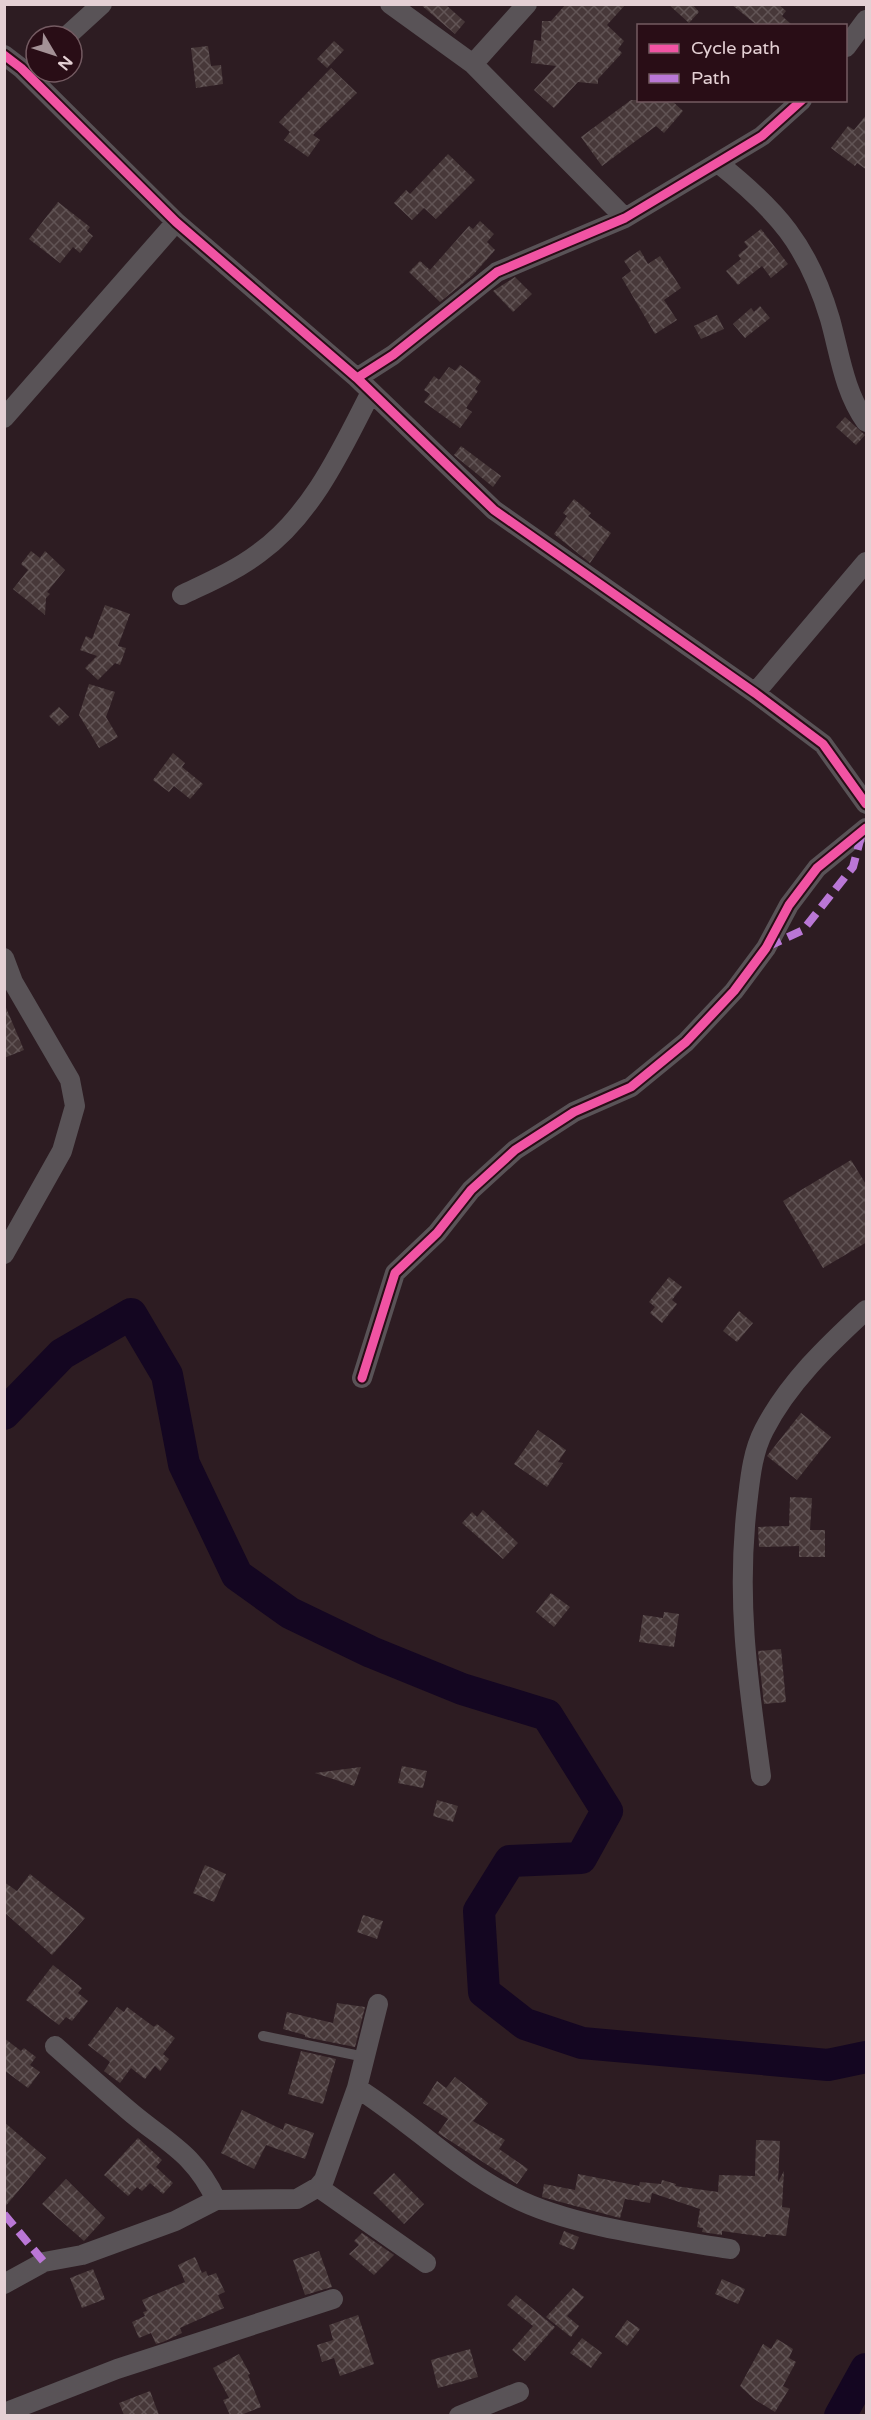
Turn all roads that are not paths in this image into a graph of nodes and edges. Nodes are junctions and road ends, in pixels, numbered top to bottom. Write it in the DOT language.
graph roads {
  1 [pos="102,4"];
  2 [pos="390,4"];
  3 [pos="527,4"];
  4 [pos="867,20"];
  5 [pos="81,24"];
  6 [pos="847,46"];
  7 [pos="4,56"];
  8 [pos="24,62"];
  9 [pos="473,64"];
  10 [pos="48,84"];
  11 [pos="800,102"];
  12 [pos="718,163"];
  13 [pos="625,218"];
  14 [pos="176,222"];
  15 [pos="357,378"];
  16 [pos="371,392"];
  17 [pos="4,418"];
  18 [pos="867,422"];
  19 [pos="867,562"];
  20 [pos="182,595"];
  21 [pos="755,693"];
  22 [pos="867,804"];
  23 [pos="867,828"];
  24 [pos="4,958"];
  25 [pos="4,1254"];
  26 [pos="867,1310"];
  27 [pos="362,1378"];
  28 [pos="761,1776"];
  29 [pos="378,2004"];
  30 [pos="263,2037"];
  31 [pos="55,2046"];
  32 [pos="365,2057"];
  33 [pos="357,2088"];
  34 [pos="318,2187"];
  35 [pos="216,2200"];
  36 [pos="730,2249"];
  37 [pos="426,2263"];
  38 [pos="4,2284"];
  39 [pos="333,2299"];
  40 [pos="519,2392"];
  41 [pos="4,2413"];
  42 [pos="459,2415"];
  1 -- 5 [label="street"];
  2 -- 9 [label="street"];
  3 -- 9 [label="street"];
  4 -- 6 [label="street"];
  7 -- 8 [label="street"];
  9 -- 13 [label="street"];
  10 -- 14 [label="street"];
  11 -- 12 [label="street"];
  12 -- 13 [label="street"];
  12 -- 18 [label="street"];
  13 -- 15 [label="street"];
  14 -- 15 [label="street"];
  14 -- 17 [label="street"];
  15 -- 16 [label="street"];
  16 -- 20 [label="street"];
  16 -- 21 [label="street"];
  19 -- 21 [label="street"];
  21 -- 22 [label="street"];
  23 -- 27 [label="street"];
  24 -- 25 [label="street"];
  26 -- 28 [label="street"];
  29 -- 32 [label="street"];
  30 -- 32 [label="lane"];
  31 -- 35 [label="street"];
  32 -- 33 [label="street"];
  33 -- 34 [label="street"];
  33 -- 36 [label="street"];
  34 -- 35 [label="street"];
  34 -- 37 [label="street"];
  35 -- 38 [label="street"];
  39 -- 41 [label="street"];
  40 -- 42 [label="street"];
}
